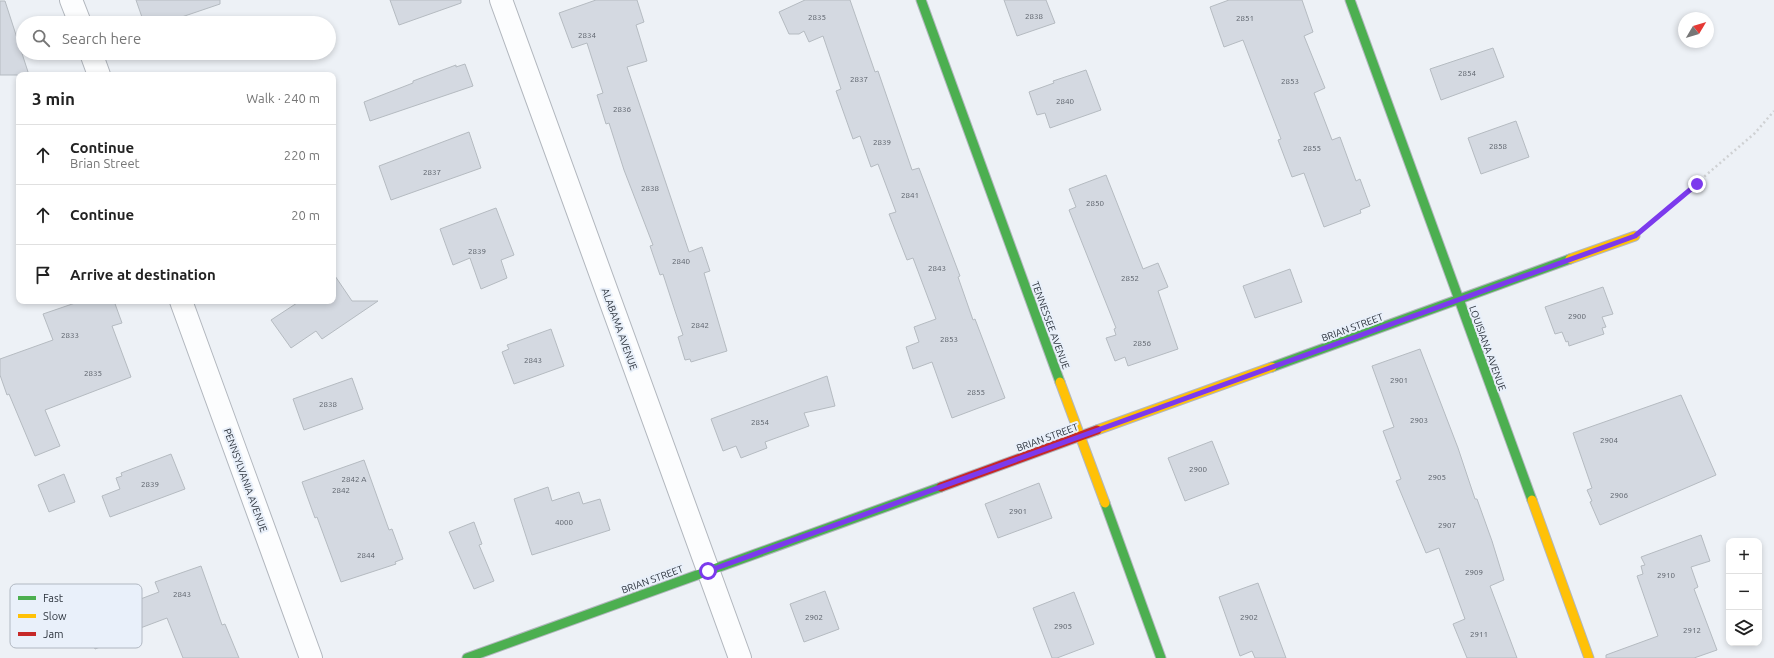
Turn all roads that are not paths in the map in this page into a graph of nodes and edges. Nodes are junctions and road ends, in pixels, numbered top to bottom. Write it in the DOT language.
graph roads {
  1 [pos="71,0"];
  2 [pos="500,0"];
  3 [pos="921,0"];
  4 [pos="1350,0"];
  5 [pos="77,16"];
  6 [pos="94,60"];
  7 [pos="98,72"];
  8 [pos="1635,236"];
  9 [pos="1459,300"];
  10 [pos="182,304"];
  11 [pos="1080,436"];
  12 [pos="708,571"];
  13 [pos="311,658"];
  14 [pos="467,658"];
  15 [pos="740,658"];
  16 [pos="1161,658"];
  17 [pos="1589,658"];
  1 -- 5 [label="street"];
  2 -- 12 [label="street, ALABAMA AVENUE"];
  3 -- 11 [label="street, TENNESSEE AVENUE"];
  4 -- 9 [label="street, LOUISIANA AVENUE"];
  6 -- 7 [label="street"];
  8 -- 9 [label="street, BRIAN STREET"];
  9 -- 11 [label="street, BRIAN STREET"];
  9 -- 17 [label="street, LOUISIANA AVENUE"];
  10 -- 13 [label="street, PENNSYLVANIA AVENUE"];
  11 -- 12 [label="street, BRIAN STREET"];
  11 -- 16 [label="street, TENNESSEE AVENUE"];
  12 -- 14 [label="street, BRIAN STREET"];
  12 -- 15 [label="street, ALABAMA AVENUE"];
}
